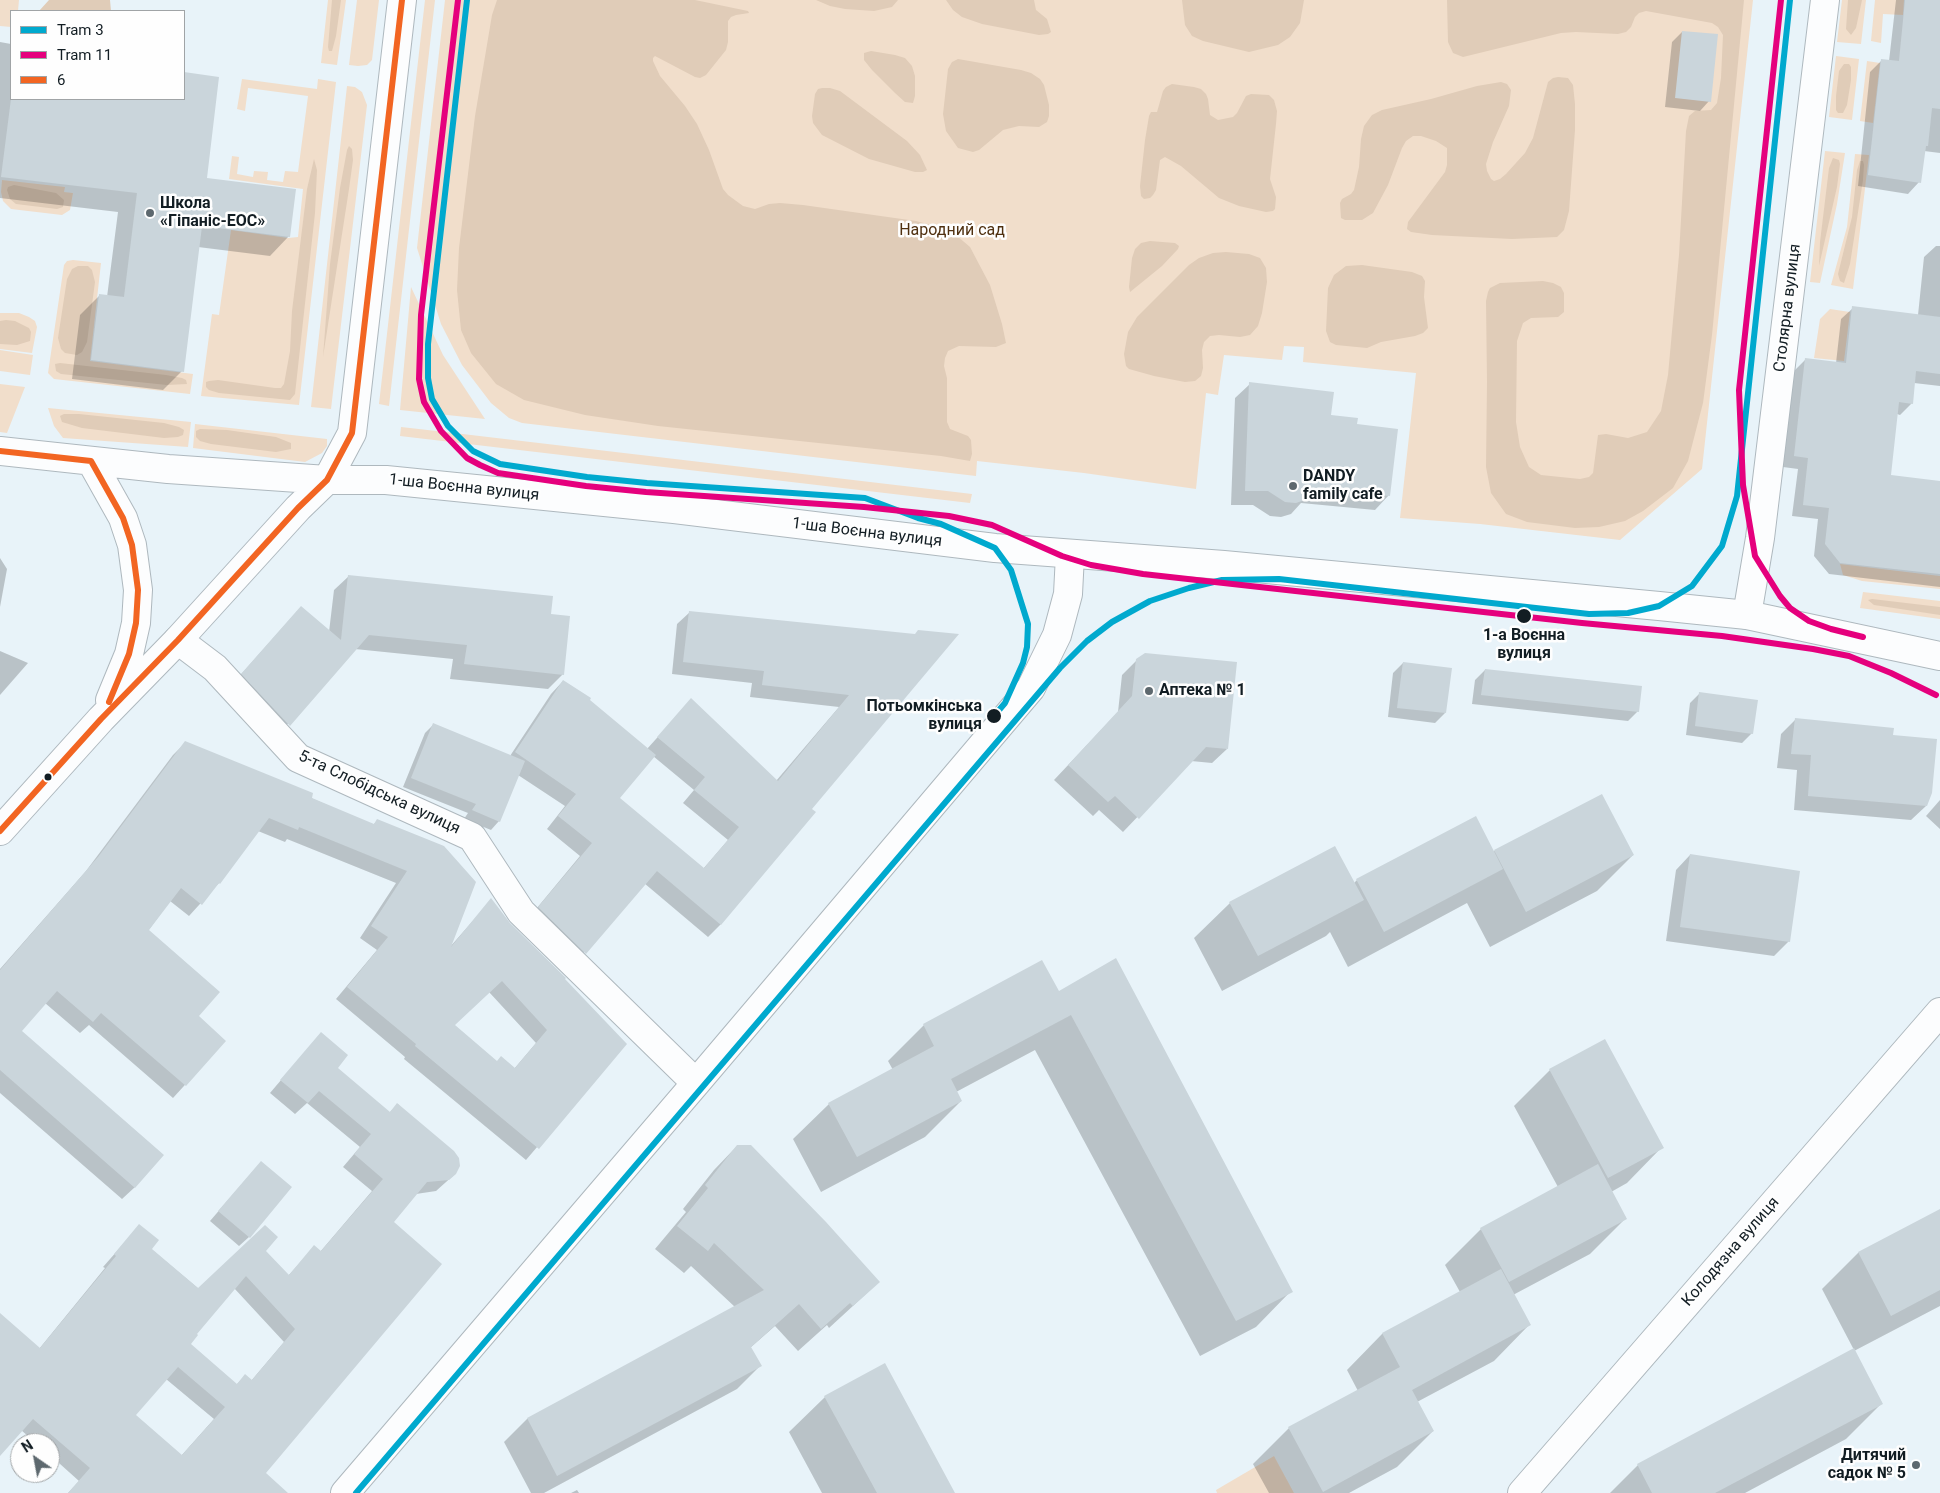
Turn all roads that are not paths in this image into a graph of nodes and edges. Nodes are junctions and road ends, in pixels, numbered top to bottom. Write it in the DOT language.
graph roads {
  1 [pos="402,0"];
  2 [pos="1824,0"];
  3 [pos="0,451"];
  4 [pos="91,461"];
  5 [pos="327,480"];
  6 [pos="1070,554"];
  7 [pos="1747,616"];
  8 [pos="178,640"];
  9 [pos="1940,656"];
  10 [pos="100,719"];
  11 [pos="0,831"];
  12 [pos="1940,1012"];
  13 [pos="696,1082"];
  14 [pos="344,1493"];
  15 [pos="1522,1493"];
  1 -- 5 [label="street"];
  2 -- 7 [label="street, Столярна вулиця"];
  3 -- 4 [label="street, 1-ша Воєнна вулиця"];
  4 -- 5 [label="street, 1-ша Воєнна вулиця"];
  4 -- 10 [label="street"];
  5 -- 6 [label="street, 1-ша Воєнна вулиця"];
  5 -- 8 [label="street"];
  6 -- 7 [label="street, 1-ша Воєнна вулиця"];
  6 -- 13 [label="street"];
  7 -- 9 [label="street, 1-ша Воєнна вулиця"];
  8 -- 10 [label="street"];
  8 -- 13 [label="street, 5-та Слобідська вулиця"];
  10 -- 11 [label="street"];
  12 -- 15 [label="street, Колодязна вулиця"];
  13 -- 14 [label="street"];
}
